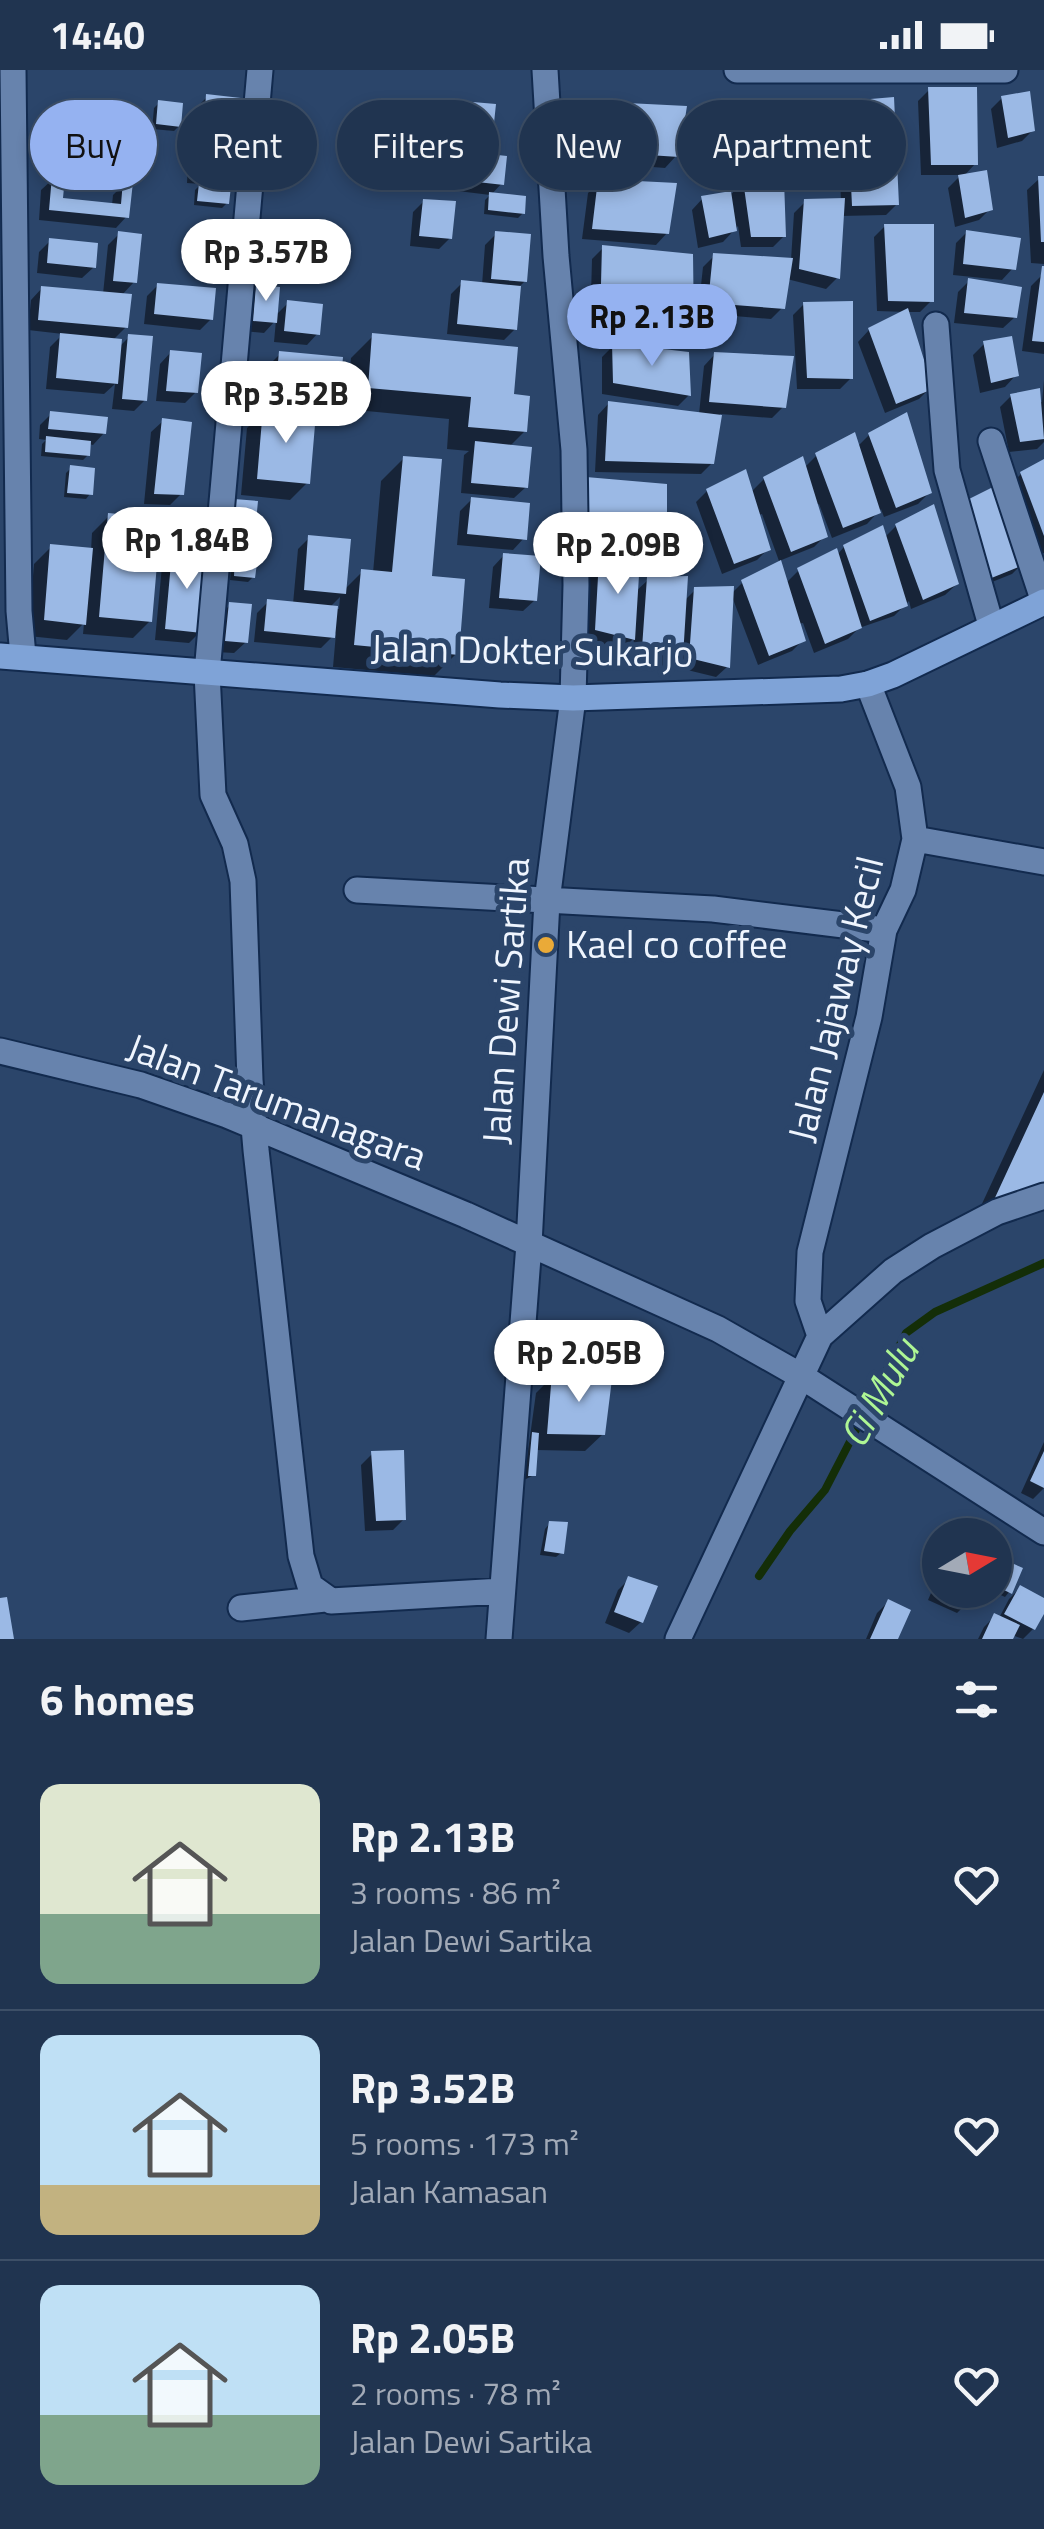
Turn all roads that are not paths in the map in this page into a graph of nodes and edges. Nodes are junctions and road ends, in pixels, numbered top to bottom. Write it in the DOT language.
graph roads {
  1 [pos="13,70"];
  2 [pos="260,70"];
  3 [pos="545,70"];
  4 [pos="738,70"];
  5 [pos="1005,70"];
  6 [pos="936,326"];
  7 [pos="991,441"];
  8 [pos="1044,602"];
  9 [pos="991,625"];
  10 [pos="12,656"];
  11 [pos="207,673"];
  12 [pos="868,684"];
  13 [pos="573,698"];
  14 [pos="915,839"];
  15 [pos="1044,862"];
  16 [pos="357,890"];
  17 [pos="547,901"];
  18 [pos="884,930"];
  19 [pos="0,1051"];
  20 [pos="254,1127"];
  21 [pos="1044,1196"];
  22 [pos="529,1244"];
  23 [pos="820,1336"];
  24 [pos="801,1376"];
  25 [pos="1044,1532"];
  26 [pos="502,1591"];
  27 [pos="325,1598"];
  28 [pos="241,1608"];
  29 [pos="499,1639"];
  30 [pos="678,1639"];
  1 -- 10 [label="street"];
  2 -- 11 [label="street"];
  3 -- 13 [label="street, Jalan Dewi Sartika"];
  4 -- 5 [label="street"];
  6 -- 9 [label="street"];
  7 -- 8 [label="street"];
  8 -- 9 [label="main road, Jalan Dokter Sukarjo"];
  9 -- 12 [label="main road, Jalan Dokter Sukarjo"];
  10 -- 11 [label="main road, Jalan Dokter Sukarjo"];
  11 -- 13 [label="main road, Jalan Dokter Sukarjo"];
  11 -- 20 [label="street"];
  12 -- 13 [label="main road, Jalan Dokter Sukarjo"];
  12 -- 14 [label="street, Jalan Jajaway Kecil"];
  13 -- 17 [label="street, Jalan Dewi Sartika"];
  14 -- 15 [label="street"];
  14 -- 18 [label="street, Jalan Jajaway Kecil"];
  16 -- 17 [label="street"];
  17 -- 18 [label="street"];
  17 -- 22 [label="street, Jalan Dewi Sartika"];
  18 -- 23 [label="street, Jalan Jajaway Kecil"];
  19 -- 20 [label="street, Jalan Tarumanagara"];
  20 -- 22 [label="street, Jalan Tarumanagara"];
  20 -- 27 [label="street"];
  21 -- 23 [label="street"];
  22 -- 24 [label="street, Jalan Tarumanagara"];
  22 -- 26 [label="street, Jalan Dewi Sartika"];
  23 -- 24 [label="street"];
  24 -- 25 [label="street, Jalan Tarumanagara"];
  24 -- 30 [label="street"];
  26 -- 27 [label="street"];
  26 -- 29 [label="street, Jalan Dewi Sartika"];
  27 -- 28 [label="street"];
}
